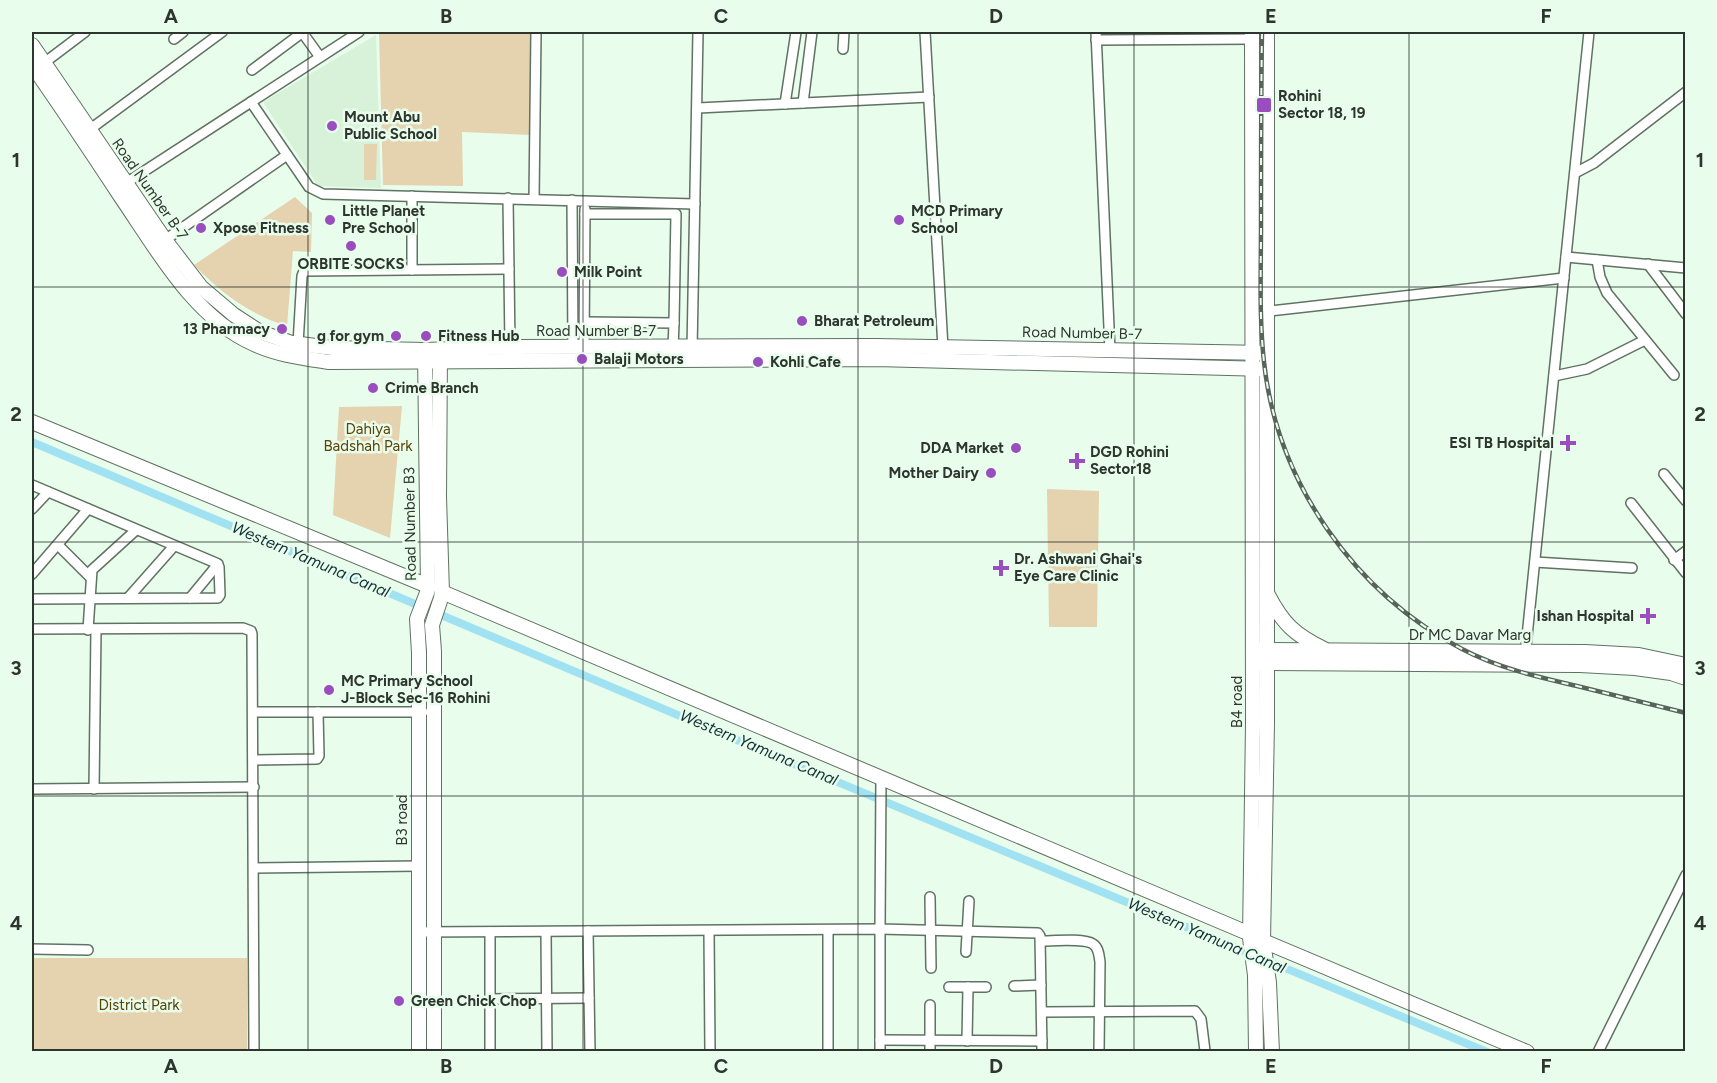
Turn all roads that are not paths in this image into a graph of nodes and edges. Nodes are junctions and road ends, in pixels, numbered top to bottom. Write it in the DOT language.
graph roads {
  1 [pos="85,32"];
  2 [pos="183,32"];
  3 [pos="222,32"];
  4 [pos="302,32"];
  5 [pos="359,32"];
  6 [pos="536,32"];
  7 [pos="698,32"];
  8 [pos="796,32"];
  9 [pos="812,32"];
  10 [pos="844,32"];
  11 [pos="925,32"];
  12 [pos="1267,32"];
  13 [pos="1589,32"];
  14 [pos="1252,35"];
  15 [pos="1096,36"];
  16 [pos="174,39"];
  17 [pos="32,45"];
  18 [pos="843,49"];
  19 [pos="320,57"];
  20 [pos="38,64"];
  21 [pos="252,70"];
  22 [pos="1686,92"];
  23 [pos="929,98"];
  24 [pos="251,102"];
  25 [pos="803,103"];
  26 [pos="784,104"];
  27 [pos="698,108"];
  28 [pos="89,130"];
  29 [pos="287,155"];
  30 [pos="1575,173"];
  31 [pos="126,183"];
  32 [pos="412,196"];
  33 [pos="508,198"];
  34 [pos="534,198"];
  35 [pos="572,200"];
  36 [pos="585,200"];
  37 [pos="695,204"];
  38 [pos="585,214"];
  39 [pos="165,240"];
  40 [pos="1566,257"];
  41 [pos="1597,260"];
  42 [pos="1648,264"];
  43 [pos="674,267"];
  44 [pos="1686,268"];
  45 [pos="509,269"];
  46 [pos="694,269"];
  47 [pos="412,270"];
  48 [pos="1564,278"];
  49 [pos="1267,312"];
  50 [pos="1253,313"];
  51 [pos="1686,315"];
  52 [pos="585,322"];
  53 [pos="674,323"];
  54 [pos="1645,340"];
  55 [pos="298,344"];
  56 [pos="510,347"];
  57 [pos="578,347"];
  58 [pos="673,347"];
  59 [pos="943,348"];
  60 [pos="1110,350"];
  61 [pos="875,352"];
  62 [pos="1253,352"];
  63 [pos="690,353"];
  64 [pos="1267,353"];
  65 [pos="425,356"];
  66 [pos="440,356"];
  67 [pos="1253,368"];
  68 [pos="1267,369"];
  69 [pos="1674,375"];
  70 [pos="1554,376"];
  71 [pos="32,422"];
  72 [pos="1664,474"];
  73 [pos="32,485"];
  74 [pos="1253,491"];
  75 [pos="1267,491"];
  76 [pos="48,492"];
  77 [pos="1686,501"];
  78 [pos="1630,503"];
  79 [pos="32,509"];
  80 [pos="88,509"];
  81 [pos="136,530"];
  82 [pos="58,545"];
  83 [pos="174,546"];
  84 [pos="1686,552"];
  85 [pos="1674,560"];
  86 [pos="1535,562"];
  87 [pos="218,564"];
  88 [pos="1632,568"];
  89 [pos="1686,573"];
  90 [pos="32,574"];
  91 [pos="91,578"];
  92 [pos="434,592"];
  93 [pos="1267,594"];
  94 [pos="90,598"];
  95 [pos="128,598"];
  96 [pos="190,598"];
  97 [pos="32,599"];
  98 [pos="32,629"];
  99 [pos="92,630"];
  100 [pos="1329,651"];
  101 [pos="1260,657"];
  102 [pos="1525,658"];
  103 [pos="1686,665"];
  104 [pos="1686,678"];
  105 [pos="254,712"];
  106 [pos="318,712"];
  107 [pos="419,712"];
  108 [pos="434,712"];
  109 [pos="254,760"];
  110 [pos="881,782"];
  111 [pos="254,787"];
  112 [pos="32,789"];
  113 [pos="94,789"];
  114 [pos="419,866"];
  115 [pos="254,868"];
  116 [pos="1686,875"];
  117 [pos="930,897"];
  118 [pos="969,901"];
  119 [pos="709,930"];
  120 [pos="828,930"];
  121 [pos="880,930"];
  122 [pos="931,930"];
  123 [pos="588,931"];
  124 [pos="968,931"];
  125 [pos="434,932"];
  126 [pos="490,932"];
  127 [pos="546,932"];
  128 [pos="419,933"];
  129 [pos="1257,940"];
  130 [pos="1041,941"];
  131 [pos="32,949"];
  132 [pos="88,950"];
  133 [pos="966,952"];
  134 [pos="931,968"];
  135 [pos="1041,985"];
  136 [pos="1014,986"];
  137 [pos="949,987"];
  138 [pos="968,987"];
  139 [pos="987,987"];
  140 [pos="490,999"];
  141 [pos="548,999"];
  142 [pos="589,999"];
  143 [pos="930,1005"];
  144 [pos="1099,1011"];
  145 [pos="1043,1012"];
  146 [pos="880,1040"];
  147 [pos="930,1040"];
  148 [pos="969,1041"];
  149 [pos="1042,1041"];
  150 [pos="1205,1051"];
  151 [pos="254,1052"];
  152 [pos="419,1052"];
  153 [pos="434,1052"];
  154 [pos="490,1052"];
  155 [pos="547,1052"];
  156 [pos="590,1052"];
  157 [pos="710,1052"];
  158 [pos="828,1052"];
  159 [pos="880,1052"];
  160 [pos="930,1052"];
  161 [pos="971,1052"];
  162 [pos="1042,1052"];
  163 [pos="1099,1052"];
  164 [pos="1256,1052"];
  165 [pos="1272,1052"];
  166 [pos="1527,1052"];
  167 [pos="1598,1052"];
  1 -- 20 [label="street"];
  2 -- 16 [label="street"];
  3 -- 28 [label="street"];
  4 -- 19 [label="street"];
  4 -- 21 [label="street"];
  5 -- 19 [label="street"];
  6 -- 34 [label="street"];
  7 -- 27 [label="street"];
  8 -- 26 [label="street"];
  9 -- 25 [label="street"];
  10 -- 18 [label="street"];
  11 -- 23 [label="street"];
  12 -- 49 [label="street, B4 road"];
  13 -- 30 [label="street"];
  14 -- 15 [label="street"];
  14 -- 50 [label="street, B4 road"];
  15 -- 60 [label="street"];
  17 -- 20 [label="street, Road Number B-7"];
  19 -- 24 [label="street"];
  20 -- 28 [label="street, Road Number B-7"];
  20 -- 65 [label="street, Road Number B-7"];
  22 -- 30 [label="street"];
  23 -- 25 [label="street"];
  23 -- 59 [label="street"];
  24 -- 29 [label="street"];
  24 -- 31 [label="street"];
  25 -- 26 [label="street"];
  26 -- 27 [label="street"];
  27 -- 37 [label="street"];
  28 -- 31 [label="street, Road Number B-7"];
  29 -- 32 [label="street"];
  29 -- 39 [label="street"];
  30 -- 40 [label="street"];
  31 -- 39 [label="street, Road Number B-7"];
  32 -- 33 [label="street"];
  32 -- 47 [label="street"];
  33 -- 34 [label="street"];
  33 -- 45 [label="street"];
  34 -- 35 [label="street"];
  35 -- 36 [label="street"];
  35 -- 57 [label="street"];
  36 -- 37 [label="street"];
  36 -- 38 [label="street"];
  37 -- 46 [label="street"];
  38 -- 43 [label="street"];
  38 -- 52 [label="street"];
  39 -- 55 [label="street, Road Number B-7"];
  40 -- 41 [label="street"];
  40 -- 48 [label="street"];
  41 -- 42 [label="street"];
  41 -- 54 [label="street"];
  42 -- 44 [label="street"];
  42 -- 51 [label="street"];
  43 -- 46 [label="street"];
  43 -- 53 [label="street"];
  45 -- 47 [label="street"];
  45 -- 56 [label="street"];
  46 -- 63 [label="street"];
  47 -- 55 [label="street"];
  48 -- 49 [label="street"];
  48 -- 70 [label="street"];
  49 -- 50 [label="street"];
  49 -- 64 [label="street, B4 road"];
  50 -- 62 [label="street, B4 road"];
  52 -- 53 [label="street"];
  52 -- 57 [label="street"];
  53 -- 58 [label="street"];
  54 -- 69 [label="street"];
  54 -- 70 [label="street"];
  55 -- 65 [label="street, Road Number B-7"];
  56 -- 57 [label="street, Road Number B-7"];
  56 -- 66 [label="street, Road Number B-7"];
  57 -- 58 [label="street, Road Number B-7"];
  58 -- 63 [label="street, Road Number B-7"];
  59 -- 60 [label="street, Road Number B-7"];
  59 -- 61 [label="street, Road Number B-7"];
  60 -- 62 [label="street, Road Number B-7"];
  61 -- 63 [label="street, Road Number B-7"];
  61 -- 67 [label="street, Road Number B-7"];
  62 -- 64 [label="street, Road Number B-7"];
  62 -- 67 [label="street, B4 road"];
  63 -- 66 [label="street, Road Number B-7"];
  64 -- 68 [label="street, B4 road"];
  65 -- 66 [label="street, Road Number B-7"];
  65 -- 92 [label="street, Road Number B3"];
  66 -- 92 [label="street"];
  67 -- 68 [label="street, Road Number B-7"];
  67 -- 74 [label="street, B4 road"];
  68 -- 75 [label="street, B4 road"];
  70 -- 86 [label="street"];
  71 -- 92 [label="street"];
  72 -- 77 [label="street"];
  73 -- 76 [label="street"];
  74 -- 75 [label="street"];
  74 -- 101 [label="street, B4 road"];
  75 -- 93 [label="street, B4 road"];
  76 -- 79 [label="street"];
  76 -- 80 [label="street"];
  78 -- 85 [label="street"];
  80 -- 81 [label="street"];
  80 -- 82 [label="street"];
  81 -- 83 [label="street"];
  81 -- 91 [label="street"];
  82 -- 90 [label="street"];
  82 -- 91 [label="street"];
  83 -- 87 [label="street"];
  83 -- 95 [label="street"];
  84 -- 85 [label="street"];
  85 -- 89 [label="street"];
  86 -- 88 [label="street"];
  86 -- 102 [label="street"];
  87 -- 96 [label="street"];
  87 -- 96 [label="street"];
  91 -- 94 [label="street"];
  92 -- 107 [label="street, B3 road"];
  92 -- 108 [label="street"];
  92 -- 110 [label="street"];
  93 -- 100 [label="street"];
  93 -- 101 [label="street, B4 road"];
  94 -- 95 [label="street"];
  94 -- 97 [label="street"];
  94 -- 99 [label="street"];
  95 -- 96 [label="street"];
  98 -- 99 [label="street"];
  99 -- 105 [label="street"];
  99 -- 113 [label="street"];
  100 -- 101 [label="street, Dr MC Davar Marg"];
  100 -- 102 [label="street, Dr MC Davar Marg"];
  101 -- 102 [label="street"];
  101 -- 129 [label="street, B4 road"];
  102 -- 103 [label="street, Dr MC Davar Marg"];
  102 -- 104 [label="street"];
  105 -- 106 [label="street"];
  105 -- 109 [label="street"];
  106 -- 107 [label="street"];
  106 -- 109 [label="street"];
  107 -- 108 [label="street"];
  107 -- 114 [label="street, B3 road"];
  108 -- 125 [label="street"];
  109 -- 111 [label="street"];
  110 -- 121 [label="street"];
  110 -- 129 [label="street"];
  111 -- 113 [label="street"];
  111 -- 115 [label="street"];
  112 -- 113 [label="street"];
  114 -- 115 [label="street"];
  114 -- 128 [label="street, B3 road"];
  115 -- 151 [label="street"];
  116 -- 167 [label="street"];
  117 -- 122 [label="street"];
  118 -- 124 [label="street"];
  119 -- 120 [label="street"];
  119 -- 123 [label="street"];
  119 -- 157 [label="street"];
  120 -- 121 [label="street"];
  120 -- 158 [label="street"];
  121 -- 122 [label="street"];
  121 -- 146 [label="street"];
  122 -- 124 [label="street"];
  122 -- 134 [label="street"];
  123 -- 127 [label="street"];
  123 -- 142 [label="street"];
  124 -- 130 [label="street"];
  124 -- 133 [label="street"];
  125 -- 126 [label="street"];
  125 -- 128 [label="street"];
  125 -- 153 [label="street"];
  126 -- 127 [label="street"];
  126 -- 140 [label="street"];
  127 -- 141 [label="street"];
  128 -- 152 [label="street, B3 road"];
  129 -- 164 [label="street, B4 road"];
  129 -- 165 [label="street, B4 road"];
  129 -- 166 [label="street"];
  130 -- 135 [label="street"];
  130 -- 144 [label="street"];
  131 -- 132 [label="street"];
  135 -- 136 [label="street"];
  135 -- 145 [label="street"];
  137 -- 138 [label="street"];
  138 -- 139 [label="street"];
  138 -- 148 [label="street"];
  140 -- 141 [label="street"];
  140 -- 154 [label="street"];
  141 -- 142 [label="street"];
  141 -- 155 [label="street"];
  142 -- 156 [label="street"];
  143 -- 147 [label="street"];
  144 -- 145 [label="street"];
  144 -- 150 [label="street"];
  144 -- 163 [label="street"];
  145 -- 149 [label="street"];
  146 -- 147 [label="street"];
  146 -- 159 [label="street"];
  147 -- 148 [label="street"];
  147 -- 160 [label="street"];
  148 -- 149 [label="street"];
  148 -- 161 [label="street"];
  149 -- 162 [label="street"];
}
